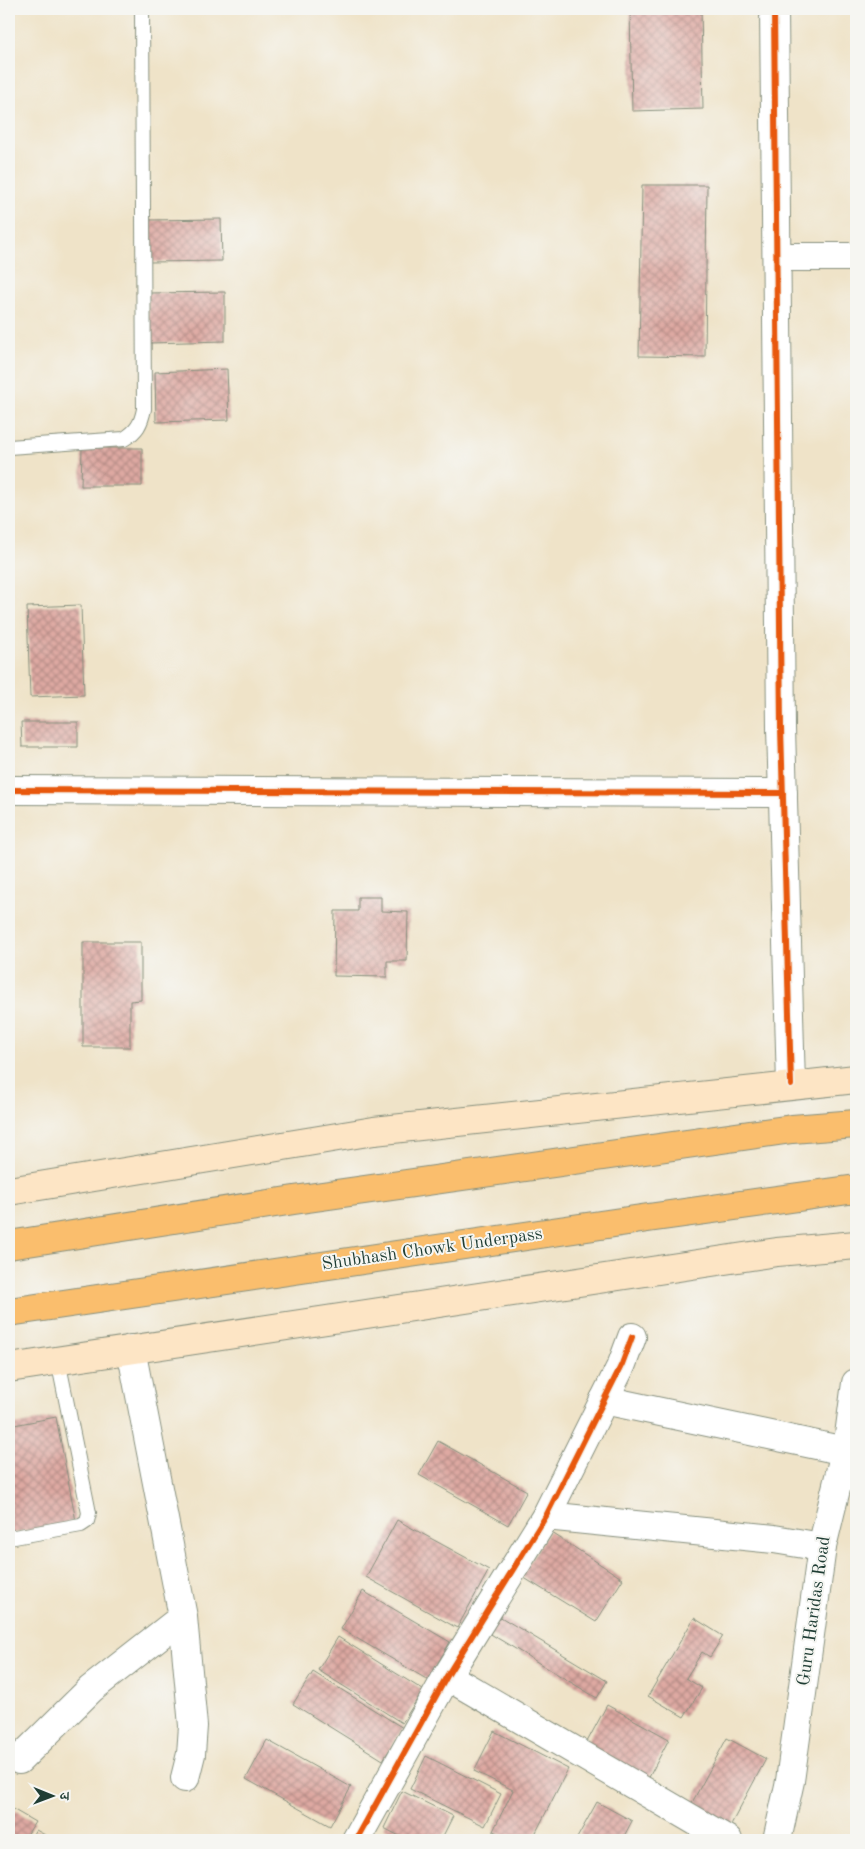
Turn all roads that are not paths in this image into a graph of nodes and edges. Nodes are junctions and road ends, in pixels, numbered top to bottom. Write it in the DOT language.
graph roads {
  1 [pos="142,9"];
  2 [pos="774,9"];
  3 [pos="776,257"];
  4 [pos="856,257"];
  5 [pos="9,447"];
  6 [pos="9,790"];
  7 [pos="783,792"];
  8 [pos="856,1079"];
  9 [pos="791,1085"];
  10 [pos="856,1124"];
  11 [pos="856,1189"];
  12 [pos="9,1191"];
  13 [pos="9,1245"];
  14 [pos="856,1245"];
  15 [pos="9,1312"];
  16 [pos="632,1337"];
  17 [pos="131,1349"];
  18 [pos="58,1360"];
  19 [pos="9,1368"];
  20 [pos="856,1383"];
  21 [pos="604,1400"];
  22 [pos="845,1451"];
  23 [pos="546,1516"];
  24 [pos="9,1538"];
  25 [pos="822,1547"];
  26 [pos="184,1617"];
  27 [pos="447,1676"];
  28 [pos="19,1760"];
  29 [pos="185,1778"];
  30 [pos="356,1840"];
  31 [pos="728,1840"];
  32 [pos="777,1840"];
  1 -- 5 [label="lane"];
  2 -- 3 [label="street"];
  3 -- 4 [label="street"];
  3 -- 7 [label="street"];
  6 -- 7 [label="street"];
  7 -- 9 [label="street"];
  8 -- 9 [label="main road"];
  9 -- 12 [label="main road"];
  10 -- 13 [label="highway"];
  11 -- 15 [label="highway, Shubhash Chowk Underpass"];
  14 -- 17 [label="main road"];
  16 -- 21 [label="street"];
  17 -- 18 [label="main road"];
  17 -- 26 [label="street"];
  18 -- 19 [label="main road"];
  18 -- 24 [label="lane"];
  20 -- 22 [label="street, Guru Haridas Road"];
  21 -- 22 [label="street"];
  21 -- 23 [label="street"];
  22 -- 25 [label="street, Guru Haridas Road"];
  23 -- 25 [label="street"];
  23 -- 27 [label="street"];
  25 -- 32 [label="street, Guru Haridas Road"];
  26 -- 28 [label="street"];
  26 -- 29 [label="street"];
  27 -- 30 [label="street"];
  27 -- 31 [label="street"];
}
